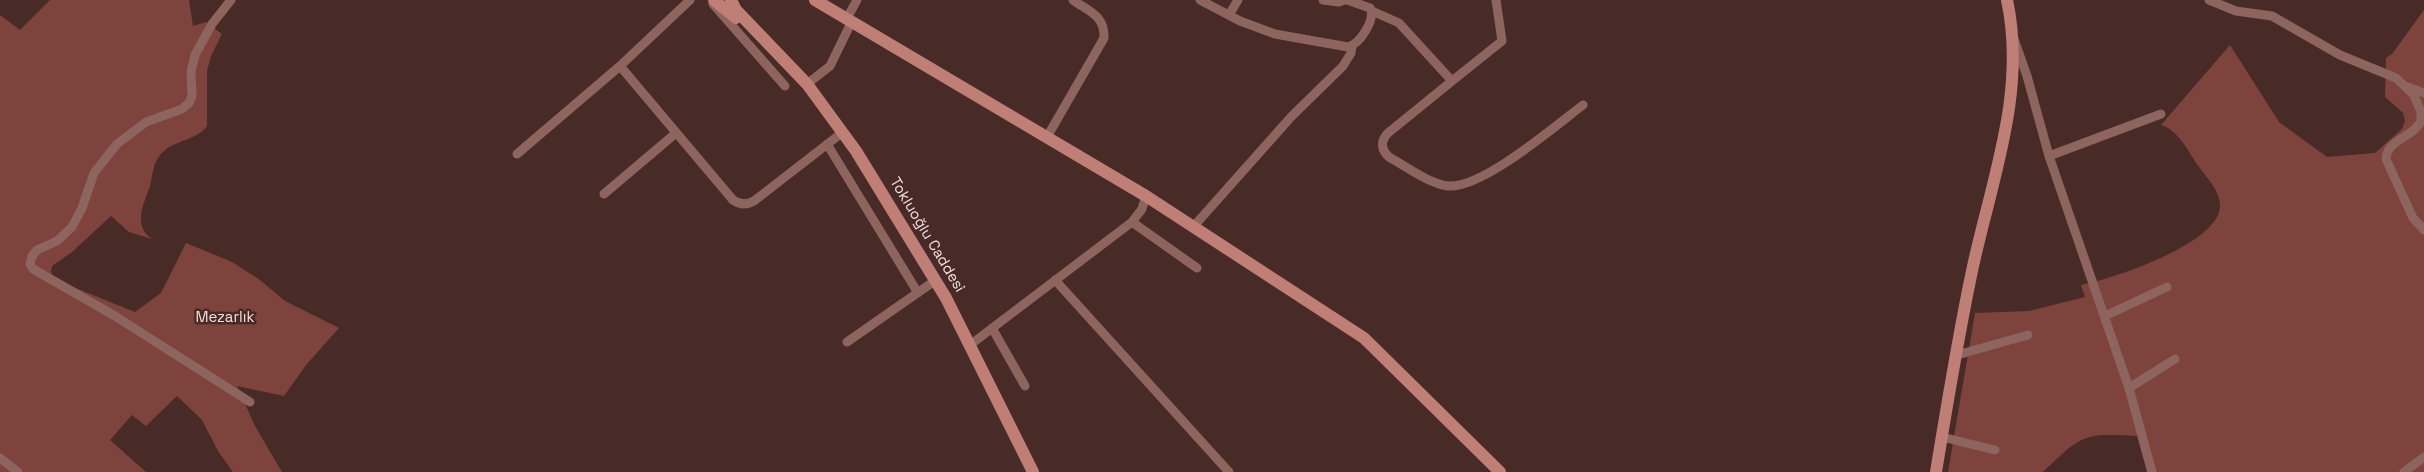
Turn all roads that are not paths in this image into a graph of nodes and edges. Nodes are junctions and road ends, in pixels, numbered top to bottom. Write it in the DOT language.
graph roads {
  1 [pos="231,0"];
  2 [pos="690,0"];
  3 [pos="713,0"];
  4 [pos="731,0"];
  5 [pos="815,0"];
  6 [pos="857,0"];
  7 [pos="1073,0"];
  8 [pos="1200,0"];
  9 [pos="1238,0"];
  10 [pos="1323,0"];
  11 [pos="1346,0"];
  12 [pos="1496,0"];
  13 [pos="2007,0"];
  14 [pos="2209,0"];
  15 [pos="1372,11"];
  16 [pos="1229,15"];
  17 [pos="849,20"];
  18 [pos="760,36"];
  19 [pos="2012,36"];
  20 [pos="1352,46"];
  21 [pos="620,66"];
  22 [pos="1452,81"];
  23 [pos="807,84"];
  24 [pos="785,86"];
  25 [pos="2407,86"];
  26 [pos="2424,93"];
  27 [pos="1583,105"];
  28 [pos="2161,114"];
  29 [pos="843,132"];
  30 [pos="676,133"];
  31 [pos="1047,137"];
  32 [pos="827,144"];
  33 [pos="517,154"];
  34 [pos="2049,156"];
  35 [pos="604,194"];
  36 [pos="1146,196"];
  37 [pos="1132,222"];
  38 [pos="1194,226"];
  39 [pos="2424,230"];
  40 [pos="1197,268"];
  41 [pos="936,280"];
  42 [pos="1055,280"];
  43 [pos="2167,287"];
  44 [pos="918,293"];
  45 [pos="2105,316"];
  46 [pos="992,328"];
  47 [pos="2028,335"];
  48 [pos="847,342"];
  49 [pos="970,345"];
  50 [pos="1957,355"];
  51 [pos="2175,359"];
  52 [pos="1025,386"];
  53 [pos="2129,388"];
  54 [pos="250,402"];
  55 [pos="1942,437"];
  56 [pos="1995,450"];
  57 [pos="2424,457"];
  58 [pos="0,458"];
  59 [pos="18,472"];
  60 [pos="1033,472"];
  61 [pos="1229,472"];
  62 [pos="1500,472"];
  63 [pos="1936,472"];
  64 [pos="2152,472"];
  65 [pos="2404,472"];
  1 -- 54 [label="street"];
  2 -- 21 [label="street"];
  3 -- 18 [label="street, Tokluoğlu Caddesi"];
  3 -- 24 [label="street"];
  4 -- 18 [label="street, Tokluoğlu Caddesi"];
  5 -- 17 [label="street"];
  6 -- 17 [label="street"];
  7 -- 31 [label="street"];
  8 -- 16 [label="street"];
  9 -- 16 [label="street"];
  10 -- 11 [label="street"];
  11 -- 15 [label="street"];
  12 -- 22 [label="street"];
  13 -- 19 [label="street"];
  14 -- 25 [label="street"];
  15 -- 20 [label="street"];
  15 -- 22 [label="street"];
  16 -- 20 [label="street"];
  17 -- 23 [label="street"];
  17 -- 31 [label="street"];
  18 -- 23 [label="street, Tokluoğlu Caddesi"];
  19 -- 34 [label="street"];
  19 -- 50 [label="street"];
  20 -- 38 [label="street"];
  21 -- 30 [label="street"];
  21 -- 33 [label="street"];
  22 -- 27 [label="street"];
  23 -- 29 [label="street, Tokluoğlu Caddesi"];
  25 -- 26 [label="street"];
  25 -- 39 [label="street"];
  28 -- 34 [label="street"];
  29 -- 32 [label="street"];
  29 -- 41 [label="street, Tokluoğlu Caddesi"];
  30 -- 32 [label="street"];
  30 -- 35 [label="street"];
  31 -- 36 [label="street"];
  32 -- 44 [label="street"];
  34 -- 45 [label="street"];
  36 -- 37 [label="street"];
  36 -- 38 [label="street"];
  37 -- 40 [label="street"];
  37 -- 42 [label="street"];
  38 -- 62 [label="street"];
  41 -- 44 [label="street"];
  41 -- 49 [label="street, Tokluoğlu Caddesi"];
  42 -- 46 [label="street"];
  42 -- 61 [label="street"];
  43 -- 45 [label="street"];
  44 -- 48 [label="street"];
  45 -- 53 [label="street"];
  46 -- 49 [label="street"];
  46 -- 52 [label="street"];
  47 -- 50 [label="street"];
  49 -- 60 [label="street, Tokluoğlu Caddesi"];
  50 -- 55 [label="street"];
  51 -- 53 [label="street"];
  53 -- 64 [label="street"];
  55 -- 56 [label="street"];
  55 -- 63 [label="street"];
  57 -- 65 [label="street"];
  58 -- 59 [label="street"];
}
